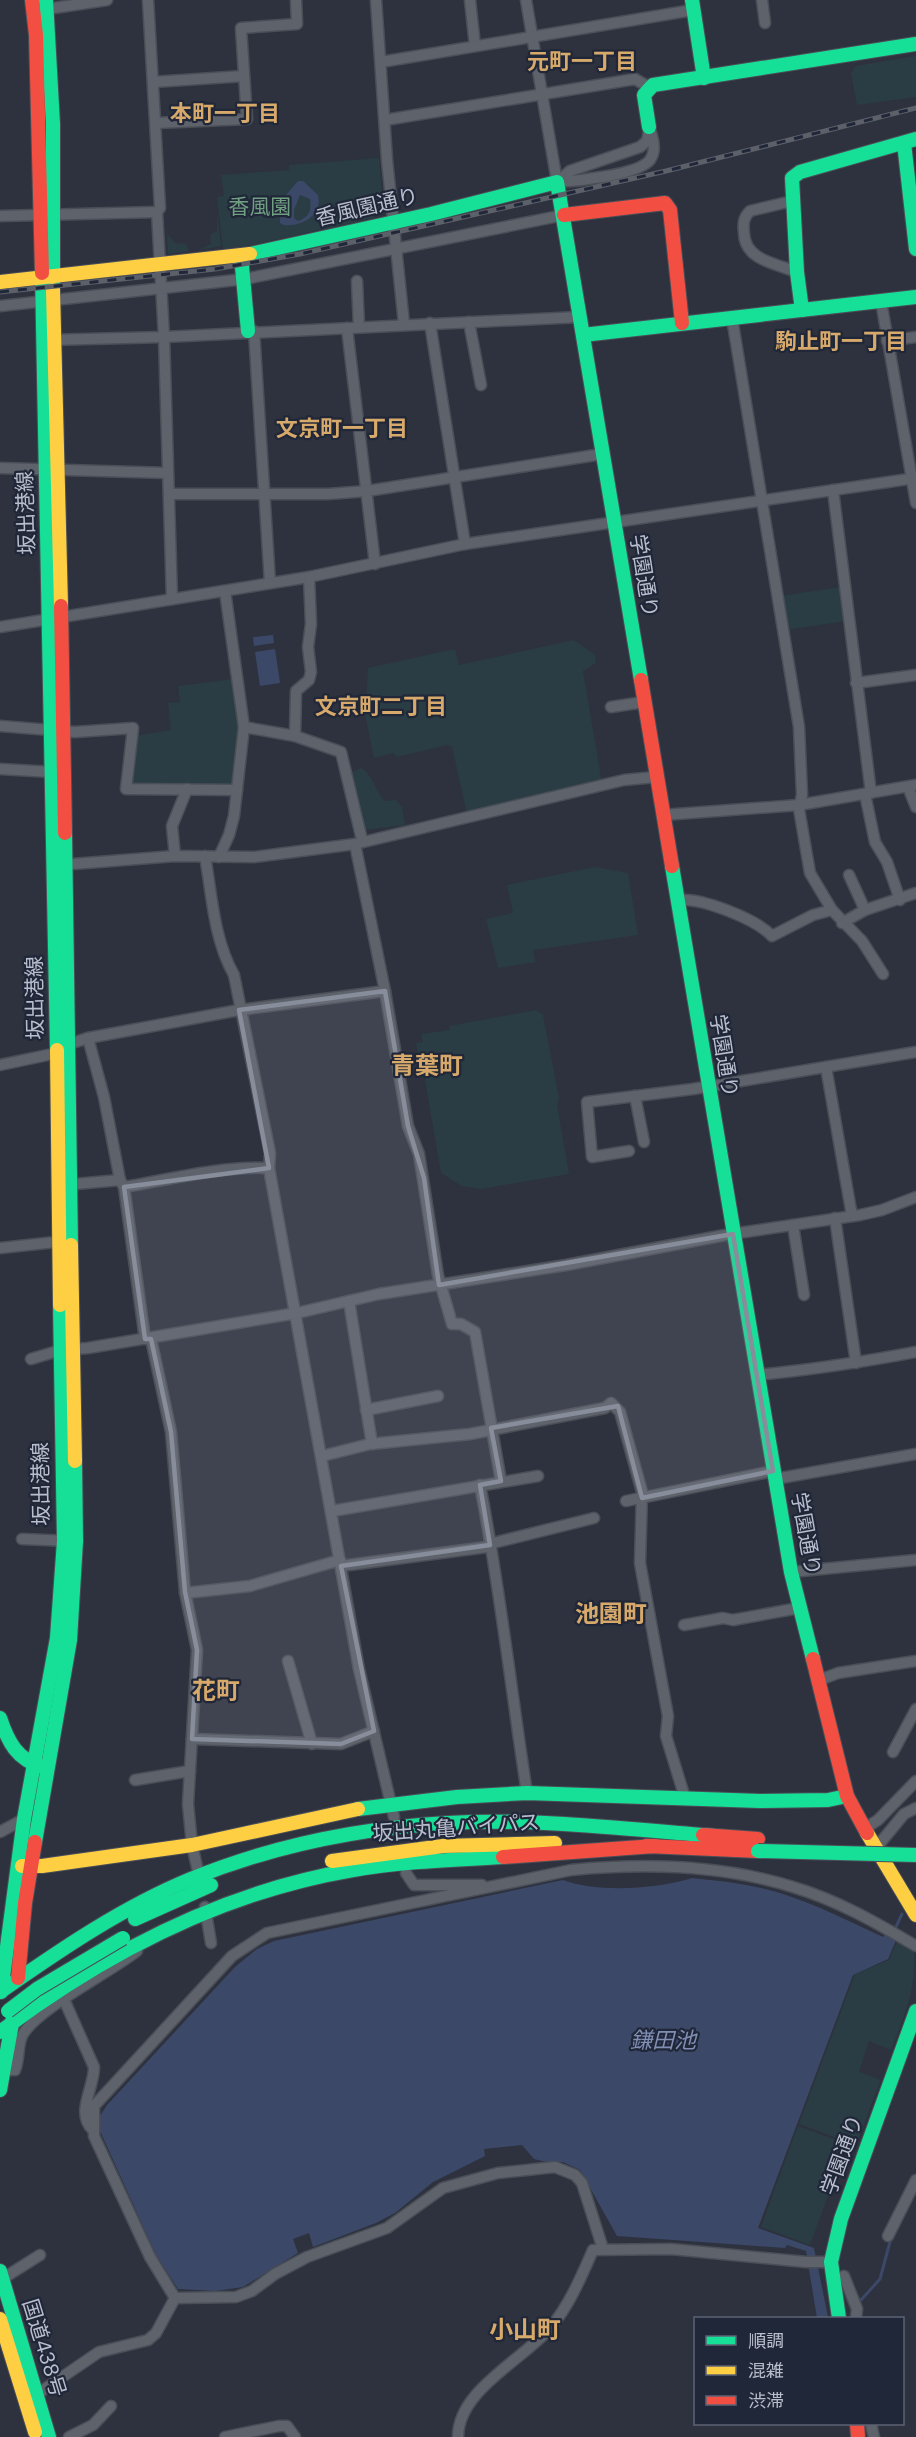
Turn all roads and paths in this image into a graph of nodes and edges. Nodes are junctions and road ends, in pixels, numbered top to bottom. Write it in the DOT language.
graph roads {
  1 [pos="32,0"];
  2 [pos="107,0"];
  3 [pos="148,0"];
  4 [pos="296,0"];
  5 [pos="376,0"];
  6 [pos="470,0"];
  7 [pos="526,0"];
  8 [pos="762,0"];
  9 [pos="694,3"];
  10 [pos="46,4"];
  11 [pos="765,23"];
  12 [pos="532,36"];
  13 [pos="916,44"];
  14 [pos="475,46"];
  15 [pos="381,62"];
  16 [pos="244,76"];
  17 [pos="704,78"];
  18 [pos="153,82"];
  19 [pos="649,87"];
  20 [pos="541,94"];
  21 [pos="385,120"];
  22 [pos="156,123"];
  23 [pos="649,128"];
  24 [pos="910,141"];
  25 [pos="557,182"];
  26 [pos="913,193"];
  27 [pos="792,201"];
  28 [pos="157,212"];
  29 [pos="564,214"];
  30 [pos="47,215"];
  31 [pos="0,216"];
  32 [pos="393,223"];
  33 [pos="916,242"];
  34 [pos="396,247"];
  35 [pos="916,249"];
  36 [pos="241,256"];
  37 [pos="161,267"];
  38 [pos="797,272"];
  39 [pos="47,277"];
  40 [pos="244,279"];
  41 [pos="357,281"];
  42 [pos="0,282"];
  43 [pos="162,289"];
  44 [pos="916,297"];
  45 [pos="48,301"];
  46 [pos="880,301"];
  47 [pos="0,306"];
  48 [pos="802,310"];
  49 [pos="579,317"];
  50 [pos="732,318"];
  51 [pos="469,322"];
  52 [pos="430,323"];
  53 [pos="682,323"];
  54 [pos="405,324"];
  55 [pos="353,327"];
  56 [pos="251,331"];
  57 [pos="583,335"];
  58 [pos="916,336"];
  59 [pos="164,337"];
  60 [pos="50,339"];
  61 [pos="887,341"];
  62 [pos="481,385"];
  63 [pos="602,454"];
  64 [pos="0,468"];
  65 [pos="52,470"];
  66 [pos="168,473"];
  67 [pos="455,478"];
  68 [pos="914,479"];
  69 [pos="833,490"];
  70 [pos="367,491"];
  71 [pos="265,492"];
  72 [pos="169,494"];
  73 [pos="762,501"];
  74 [pos="916,503"];
  75 [pos="614,522"];
  76 [pos="465,544"];
  77 [pos="375,564"];
  78 [pos="309,577"];
  79 [pos="270,584"];
  80 [pos="225,591"];
  81 [pos="172,600"];
  82 [pos="50,619"];
  83 [pos="0,627"];
  84 [pos="916,675"];
  85 [pos="856,683"];
  86 [pos="644,702"];
  87 [pos="611,707"];
  88 [pos="0,726"];
  89 [pos="244,727"];
  90 [pos="57,730"];
  91 [pos="295,736"];
  92 [pos="0,769"];
  93 [pos="52,772"];
  94 [pos="656,777"];
  95 [pos="912,786"];
  96 [pos="187,789"];
  97 [pos="237,790"];
  98 [pos="868,794"];
  99 [pos="799,805"];
  100 [pos="916,807"];
  101 [pos="663,815"];
  102 [pos="359,842"];
  103 [pos="175,856"];
  104 [pos="205,856"];
  105 [pos="219,856"];
  106 [pos="60,866"];
  107 [pos="849,875"];
  108 [pos="916,893"];
  109 [pos="677,900"];
  110 [pos="900,900"];
  111 [pos="832,910"];
  112 [pos="865,910"];
  113 [pos="842,923"];
  114 [pos="883,974"];
  115 [pos="385,991"];
  116 [pos="239,1010"];
  117 [pos="88,1038"];
  118 [pos="69,1044"];
  119 [pos="916,1052"];
  120 [pos="57,1053"];
  121 [pos="1,1064"];
  122 [pos="826,1067"];
  123 [pos="707,1086"];
  124 [pos="635,1096"];
  125 [pos="644,1142"];
  126 [pos="629,1151"];
  127 [pos="269,1168"];
  128 [pos="122,1184"];
  129 [pos="65,1185"];
  130 [pos="916,1197"];
  131 [pos="852,1216"];
  132 [pos="835,1218"];
  133 [pos="793,1225"];
  134 [pos="733,1234"];
  135 [pos="66,1241"];
  136 [pos="0,1248"];
  137 [pos="440,1284"];
  138 [pos="804,1295"];
  139 [pos="349,1301"];
  140 [pos="297,1313"];
  141 [pos="148,1339"];
  142 [pos="68,1349"];
  143 [pos="916,1352"];
  144 [pos="31,1359"];
  145 [pos="856,1363"];
  146 [pos="757,1374"];
  147 [pos="438,1396"];
  148 [pos="366,1410"];
  149 [pos="491,1428"];
  150 [pos="372,1444"];
  151 [pos="916,1454"];
  152 [pos="322,1456"];
  153 [pos="774,1475"];
  154 [pos="538,1476"];
  155 [pos="501,1481"];
  156 [pos="480,1485"];
  157 [pos="642,1498"];
  158 [pos="626,1502"];
  159 [pos="332,1511"];
  160 [pos="594,1518"];
  161 [pos="22,1539"];
  162 [pos="70,1541"];
  163 [pos="490,1545"];
  164 [pos="916,1560"];
  165 [pos="341,1563"];
  166 [pos="791,1572"];
  167 [pos="185,1593"];
  168 [pos="799,1608"];
  169 [pos="684,1625"];
  170 [pos="288,1660"];
  171 [pos="916,1661"];
  172 [pos="817,1681"];
  173 [pos="915,1715"];
  174 [pos="0,1718"];
  175 [pos="374,1731"];
  176 [pos="192,1739"];
  177 [pos="312,1744"];
  178 [pos="893,1752"];
  179 [pos="33,1765"];
  180 [pos="48,1768"];
  181 [pos="190,1772"];
  182 [pos="135,1780"];
  183 [pos="916,1781"];
  184 [pos="527,1793"];
  185 [pos="847,1796"];
  186 [pos="684,1798"];
  187 [pos="916,1808"];
  188 [pos="392,1810"];
  189 [pos="42,1811"];
  190 [pos="24,1819"];
  191 [pos="864,1829"];
  192 [pos="0,1832"];
  193 [pos="715,1836"];
  194 [pos="916,1842"];
  195 [pos="192,1845"];
  196 [pos="758,1845"];
  197 [pos="656,1846"];
  198 [pos="876,1848"];
  199 [pos="916,1855"];
  200 [pos="25,1867"];
  201 [pos="406,1873"];
  202 [pos="200,1879"];
  203 [pos="485,1888"];
  204 [pos="206,1910"];
  205 [pos="916,1914"];
  206 [pos="120,1933"];
  207 [pos="210,1943"];
  208 [pos="916,1946"];
  209 [pos="142,1947"];
  210 [pos="21,1948"];
  211 [pos="51,1957"];
  212 [pos="18,1978"];
  213 [pos="0,1993"];
  214 [pos="62,1994"];
  215 [pos="0,2003"];
  216 [pos="915,2016"];
  217 [pos="6,2019"];
  218 [pos="0,2032"];
  219 [pos="2,2071"];
  220 [pos="0,2090"];
  221 [pos="94,2130"];
  222 [pos="916,2180"];
  223 [pos="888,2236"];
  224 [pos="603,2249"];
  225 [pos="40,2255"];
  226 [pos="831,2262"];
  227 [pos="1,2275"];
  228 [pos="844,2276"];
  229 [pos="175,2298"];
  230 [pos="857,2314"];
  231 [pos="838,2315"];
  232 [pos="0,2319"];
  233 [pos="31,2398"];
  234 [pos="111,2406"];
  235 [pos="36,2437"];
  236 [pos="50,2437"];
  237 [pos="69,2437"];
  238 [pos="225,2437"];
  239 [pos="295,2437"];
  240 [pos="458,2437"];
  1 -- 30 [label="main road, 坂出港線"];
  2 -- 10 [label="street"];
  3 -- 18 [label="street"];
  4 -- 16 [label="street"];
  5 -- 15 [label="street"];
  6 -- 14 [label="street"];
  7 -- 12 [label="street"];
  8 -- 11 [label="street"];
  9 -- 12 [label="street"];
  9 -- 17 [label="main road"];
  10 -- 30 [label="main road, 坂出港線"];
  12 -- 14 [label="street"];
  12 -- 20 [label="street"];
  13 -- 17 [label="main road"];
  14 -- 15 [label="street"];
  15 -- 21 [label="street"];
  16 -- 18 [label="street"];
  16 -- 22 [label="street"];
  17 -- 19 [label="main road"];
  18 -- 22 [label="street"];
  19 -- 20 [label="street"];
  19 -- 23 [label="main road"];
  20 -- 21 [label="street"];
  20 -- 25 [label="street"];
  21 -- 32 [label="street"];
  22 -- 28 [label="street"];
  23 -- 25 [label="street"];
  23 -- 25 [label="street"];
  24 -- 26 [label="main road"];
  24 -- 27 [label="main road"];
  25 -- 29 [label="main road, 学園通り"];
  25 -- 32 [label="main road, 香風園通り"];
  26 -- 33 [label="main road"];
  27 -- 38 [label="main road"];
  27 -- 38 [label="street"];
  28 -- 30 [label="street"];
  28 -- 37 [label="street"];
  29 -- 34 [label="street"];
  29 -- 49 [label="main road, 学園通り"];
  29 -- 53 [label="main road"];
  30 -- 31 [label="street"];
  30 -- 39 [label="main road, 坂出港線"];
  32 -- 34 [label="street"];
  32 -- 36 [label="main road, 香風園通り"];
  33 -- 35 [label="main road"];
  34 -- 40 [label="street"];
  34 -- 54 [label="street"];
  36 -- 37 [label="main road, 香風園通り"];
  36 -- 40 [label="main road"];
  37 -- 39 [label="main road, 香風園通り"];
  37 -- 43 [label="street"];
  38 -- 48 [label="main road"];
  39 -- 42 [label="main road, 香風園通り"];
  39 -- 45 [label="main road, 坂出港線"];
  40 -- 43 [label="street"];
  40 -- 56 [label="main road"];
  41 -- 55 [label="street"];
  43 -- 45 [label="street"];
  43 -- 59 [label="street"];
  44 -- 46 [label="main road"];
  45 -- 47 [label="street"];
  45 -- 60 [label="main road, 坂出港線"];
  46 -- 48 [label="main road"];
  46 -- 61 [label="street"];
  48 -- 50 [label="main road"];
  49 -- 51 [label="street"];
  49 -- 57 [label="main road, 学園通り"];
  50 -- 53 [label="main road"];
  50 -- 73 [label="street"];
  51 -- 52 [label="street"];
  51 -- 62 [label="street"];
  52 -- 54 [label="street"];
  52 -- 67 [label="street"];
  53 -- 57 [label="main road"];
  54 -- 55 [label="street"];
  55 -- 56 [label="street"];
  55 -- 70 [label="street"];
  56 -- 59 [label="street"];
  56 -- 71 [label="street"];
  57 -- 63 [label="main road, 学園通り"];
  58 -- 61 [label="street"];
  59 -- 60 [label="street"];
  59 -- 66 [label="street"];
  60 -- 65 [label="main road, 坂出港線"];
  61 -- 68 [label="street"];
  63 -- 67 [label="street"];
  63 -- 75 [label="main road, 学園通り"];
  64 -- 65 [label="street"];
  65 -- 66 [label="street"];
  65 -- 82 [label="main road, 坂出港線"];
  66 -- 72 [label="street"];
  67 -- 70 [label="street"];
  67 -- 76 [label="street"];
  68 -- 69 [label="street"];
  68 -- 74 [label="street"];
  69 -- 73 [label="street"];
  69 -- 85 [label="street"];
  70 -- 71 [label="street"];
  70 -- 77 [label="street"];
  71 -- 72 [label="street"];
  71 -- 79 [label="street"];
  72 -- 81 [label="street"];
  73 -- 75 [label="street"];
  73 -- 99 [label="street"];
  75 -- 76 [label="street"];
  75 -- 86 [label="main road, 学園通り"];
  76 -- 77 [label="street"];
  77 -- 78 [label="street"];
  78 -- 79 [label="street"];
  78 -- 91 [label="street"];
  79 -- 80 [label="street"];
  80 -- 81 [label="street"];
  80 -- 89 [label="street"];
  81 -- 82 [label="street"];
  82 -- 83 [label="street"];
  82 -- 90 [label="main road, 坂出港線"];
  84 -- 85 [label="street"];
  85 -- 98 [label="street"];
  86 -- 87 [label="street"];
  86 -- 94 [label="main road, 学園通り"];
  88 -- 90 [label="street"];
  89 -- 91 [label="street"];
  89 -- 97 [label="street"];
  90 -- 93 [label="main road, 坂出港線"];
  90 -- 96 [label="street"];
  90 -- 106 [label="main road, 坂出港線"];
  91 -- 102 [label="street"];
  92 -- 93 [label="street"];
  93 -- 106 [label="main road, 坂出港線"];
  94 -- 101 [label="main road, 学園通り"];
  94 -- 102 [label="street"];
  95 -- 98 [label="street"];
  95 -- 100 [label="street"];
  96 -- 97 [label="street"];
  96 -- 103 [label="street"];
  97 -- 105 [label="street"];
  98 -- 99 [label="street"];
  98 -- 110 [label="street"];
  99 -- 101 [label="street"];
  99 -- 111 [label="street"];
  101 -- 109 [label="main road, 学園通り"];
  102 -- 105 [label="street"];
  102 -- 115 [label="street"];
  103 -- 104 [label="street"];
  103 -- 106 [label="street"];
  104 -- 105 [label="street"];
  104 -- 116 [label="street"];
  106 -- 118 [label="main road, 坂出港線"];
  106 -- 120 [label="main road, 坂出港線"];
  107 -- 112 [label="street"];
  108 -- 110 [label="street"];
  109 -- 111 [label="street"];
  109 -- 123 [label="main road, 学園通り"];
  110 -- 112 [label="street"];
  111 -- 113 [label="street"];
  112 -- 113 [label="street"];
  113 -- 114 [label="street"];
  115 -- 116 [label="street"];
  115 -- 137 [label="street"];
  116 -- 117 [label="street"];
  116 -- 127 [label="street"];
  117 -- 118 [label="street"];
  117 -- 128 [label="street"];
  118 -- 120 [label="street"];
  118 -- 129 [label="main road, 坂出港線"];
  119 -- 122 [label="street"];
  120 -- 121 [label="street"];
  120 -- 129 [label="main road, 坂出港線"];
  122 -- 123 [label="street"];
  122 -- 131 [label="street"];
  123 -- 124 [label="street"];
  123 -- 134 [label="main road, 学園通り"];
  124 -- 125 [label="street"];
  124 -- 126 [label="street"];
  127 -- 128 [label="street"];
  127 -- 140 [label="street"];
  128 -- 129 [label="street"];
  128 -- 141 [label="street"];
  129 -- 135 [label="main road, 坂出港線"];
  130 -- 131 [label="street"];
  131 -- 132 [label="street"];
  132 -- 133 [label="street"];
  132 -- 145 [label="street"];
  133 -- 134 [label="street"];
  133 -- 138 [label="street"];
  134 -- 137 [label="street"];
  134 -- 146 [label="main road, 学園通り"];
  135 -- 136 [label="street"];
  135 -- 142 [label="main road, 坂出港線"];
  137 -- 139 [label="street"];
  137 -- 149 [label="street"];
  139 -- 140 [label="street"];
  139 -- 148 [label="street"];
  140 -- 141 [label="street"];
  140 -- 152 [label="street"];
  141 -- 142 [label="street"];
  141 -- 167 [label="street"];
  142 -- 144 [label="street"];
  142 -- 162 [label="main road, 坂出港線"];
  143 -- 145 [label="street"];
  145 -- 146 [label="street"];
  146 -- 153 [label="main road, 学園通り"];
  147 -- 148 [label="street"];
  148 -- 150 [label="street"];
  149 -- 150 [label="street"];
  149 -- 155 [label="street"];
  149 -- 157 [label="street"];
  150 -- 152 [label="street"];
  151 -- 153 [label="street"];
  152 -- 159 [label="street"];
  153 -- 157 [label="street"];
  153 -- 166 [label="main road, 学園通り"];
  154 -- 155 [label="street"];
  155 -- 156 [label="street"];
  156 -- 159 [label="street"];
  156 -- 163 [label="street"];
  157 -- 158 [label="street"];
  157 -- 186 [label="street"];
  159 -- 165 [label="street"];
  160 -- 163 [label="street"];
  161 -- 162 [label="street"];
  162 -- 179 [label="main road, 坂出港線"];
  162 -- 180 [label="main road, 坂出港線"];
  163 -- 165 [label="street"];
  163 -- 184 [label="street"];
  164 -- 166 [label="street"];
  165 -- 167 [label="street"];
  165 -- 175 [label="street"];
  166 -- 168 [label="main road, 学園通り"];
  167 -- 176 [label="street"];
  168 -- 169 [label="street"];
  168 -- 172 [label="main road, 学園通り"];
  170 -- 177 [label="street"];
  171 -- 172 [label="street"];
  172 -- 185 [label="main road, 学園通り"];
  173 -- 178 [label="street"];
  174 -- 179 [label="main road"];
  175 -- 177 [label="street"];
  175 -- 188 [label="street"];
  176 -- 177 [label="street"];
  176 -- 181 [label="street"];
  179 -- 180 [label="main road"];
  179 -- 190 [label="main road, 坂出港線"];
  180 -- 189 [label="main road, 坂出港線"];
  181 -- 182 [label="street"];
  181 -- 195 [label="street"];
  183 -- 191 [label="street"];
  184 -- 186 [label="main road"];
  184 -- 188 [label="main road"];
  185 -- 186 [label="main road"];
  185 -- 191 [label="main road, 学園通り"];
  187 -- 198 [label="street"];
  188 -- 195 [label="main road"];
  189 -- 190 [label="street"];
  189 -- 200 [label="main road, 坂出港線"];
  190 -- 192 [label="street"];
  190 -- 200 [label="main road, 坂出港線"];
  191 -- 198 [label="main road, 学園通り"];
  193 -- 196 [label="main road, 坂出丸亀バイパス"];
  193 -- 202 [label="main road"];
  193 -- 206 [label="main road, 坂出丸亀バイパス"];
  194 -- 196 [label="main road, 坂出丸亀バイパス"];
  195 -- 200 [label="main road"];
  195 -- 202 [label="street"];
  196 -- 197 [label="main road, 坂出丸亀バイパス"];
  196 -- 199 [label="main road, 坂出丸亀バイパス, bridge"];
  197 -- 204 [label="main road"];
  197 -- 206 [label="main road, 坂出丸亀バイパス"];
  198 -- 205 [label="main road, 学園通り"];
  200 -- 210 [label="main road, 坂出港線"];
  200 -- 213 [label="main road, 坂出港線"];
  201 -- 203 [label="street"];
  202 -- 211 [label="main road"];
  203 -- 208 [label="street"];
  203 -- 221 [label="street"];
  204 -- 207 [label="street"];
  204 -- 214 [label="main road"];
  206 -- 215 [label="main road, 坂出丸亀バイパス"];
  206 -- 217 [label="main road, 坂出丸亀バイパス, bridge"];
  209 -- 214 [label="street"];
  210 -- 211 [label="main road"];
  210 -- 212 [label="main road, 坂出港線"];
  211 -- 212 [label="main road"];
  212 -- 213 [label="main road"];
  212 -- 217 [label="main road"];
  214 -- 217 [label="main road"];
  214 -- 219 [label="street"];
  214 -- 221 [label="street"];
  216 -- 226 [label="main road, 学園通り"];
  217 -- 218 [label="main road"];
  217 -- 219 [label="main road"];
  219 -- 220 [label="main road"];
  221 -- 229 [label="street"];
  222 -- 223 [label="street"];
  224 -- 226 [label="street"];
  224 -- 229 [label="street"];
  224 -- 240 [label="street"];
  225 -- 227 [label="street"];
  226 -- 231 [label="main road, 学園通り"];
  227 -- 233 [label="main road, 国道438号"];
  228 -- 230 [label="street"];
  229 -- 233 [label="street"];
  230 -- 231 [label="street"];
  232 -- 233 [label="main road, 国道438号"];
  233 -- 235 [label="main road, 国道438号"];
  233 -- 236 [label="main road, 国道438号"];
  234 -- 237 [label="street"];
  238 -- 239 [label="street"];
}
